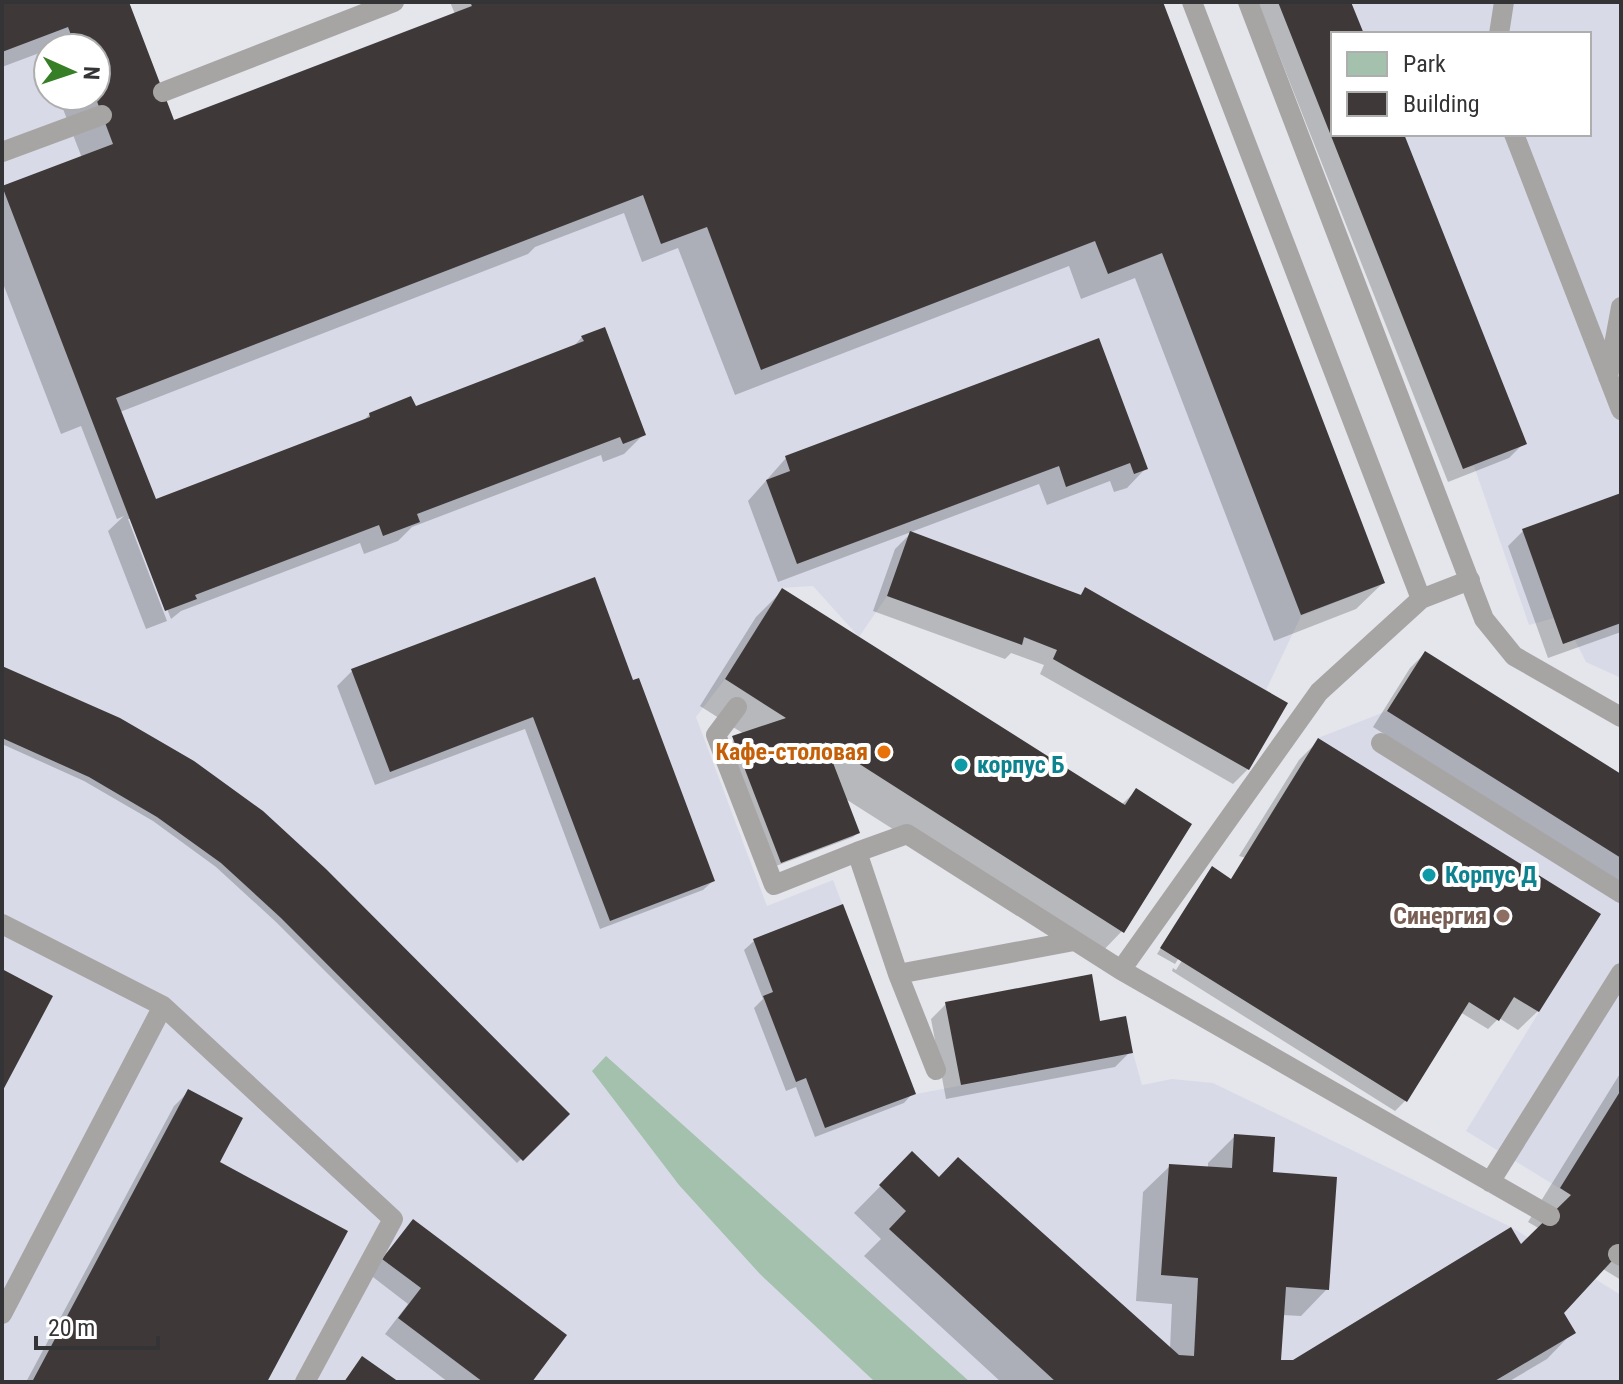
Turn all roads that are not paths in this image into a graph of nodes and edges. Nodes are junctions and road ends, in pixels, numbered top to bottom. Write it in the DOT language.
graph roads {
  1 [pos="394,2"];
  2 [pos="1192,2"];
  3 [pos="1248,2"];
  4 [pos="1504,2"];
  5 [pos="1499,32"];
  6 [pos="163,92"];
  7 [pos="102,115"];
  8 [pos="1515,136"];
  9 [pos="2,152"];
  10 [pos="1621,307"];
  11 [pos="1608,378"];
  12 [pos="1621,410"];
  13 [pos="1470,580"];
  14 [pos="1421,599"];
  15 [pos="737,707"];
  16 [pos="1621,717"];
  17 [pos="1381,743"];
  18 [pos="857,852"];
  19 [pos="1621,893"];
  20 [pos="2,924"];
  21 [pos="1074,941"];
  22 [pos="1121,970"];
  23 [pos="1621,973"];
  24 [pos="898,974"];
  25 [pos="163,1006"];
  26 [pos="936,1070"];
  27 [pos="1490,1182"];
  28 [pos="1550,1216"];
  29 [pos="2,1314"];
  30 [pos="305,1382"];
  1 -- 6 [label="lane"];
  2 -- 14 [label="lane"];
  3 -- 13 [label="lane"];
  4 -- 5 [label="lane"];
  7 -- 9 [label="lane"];
  8 -- 11 [label="lane"];
  10 -- 11 [label="lane"];
  11 -- 12 [label="lane"];
  13 -- 14 [label="lane"];
  13 -- 16 [label="lane"];
  14 -- 22 [label="lane"];
  15 -- 18 [label="lane"];
  17 -- 19 [label="lane"];
  18 -- 21 [label="lane"];
  18 -- 24 [label="lane"];
  20 -- 25 [label="lane"];
  21 -- 22 [label="lane"];
  21 -- 24 [label="lane"];
  22 -- 27 [label="lane"];
  23 -- 27 [label="lane"];
  24 -- 26 [label="lane"];
  25 -- 29 [label="lane"];
  25 -- 30 [label="lane"];
  27 -- 28 [label="lane"];
}
